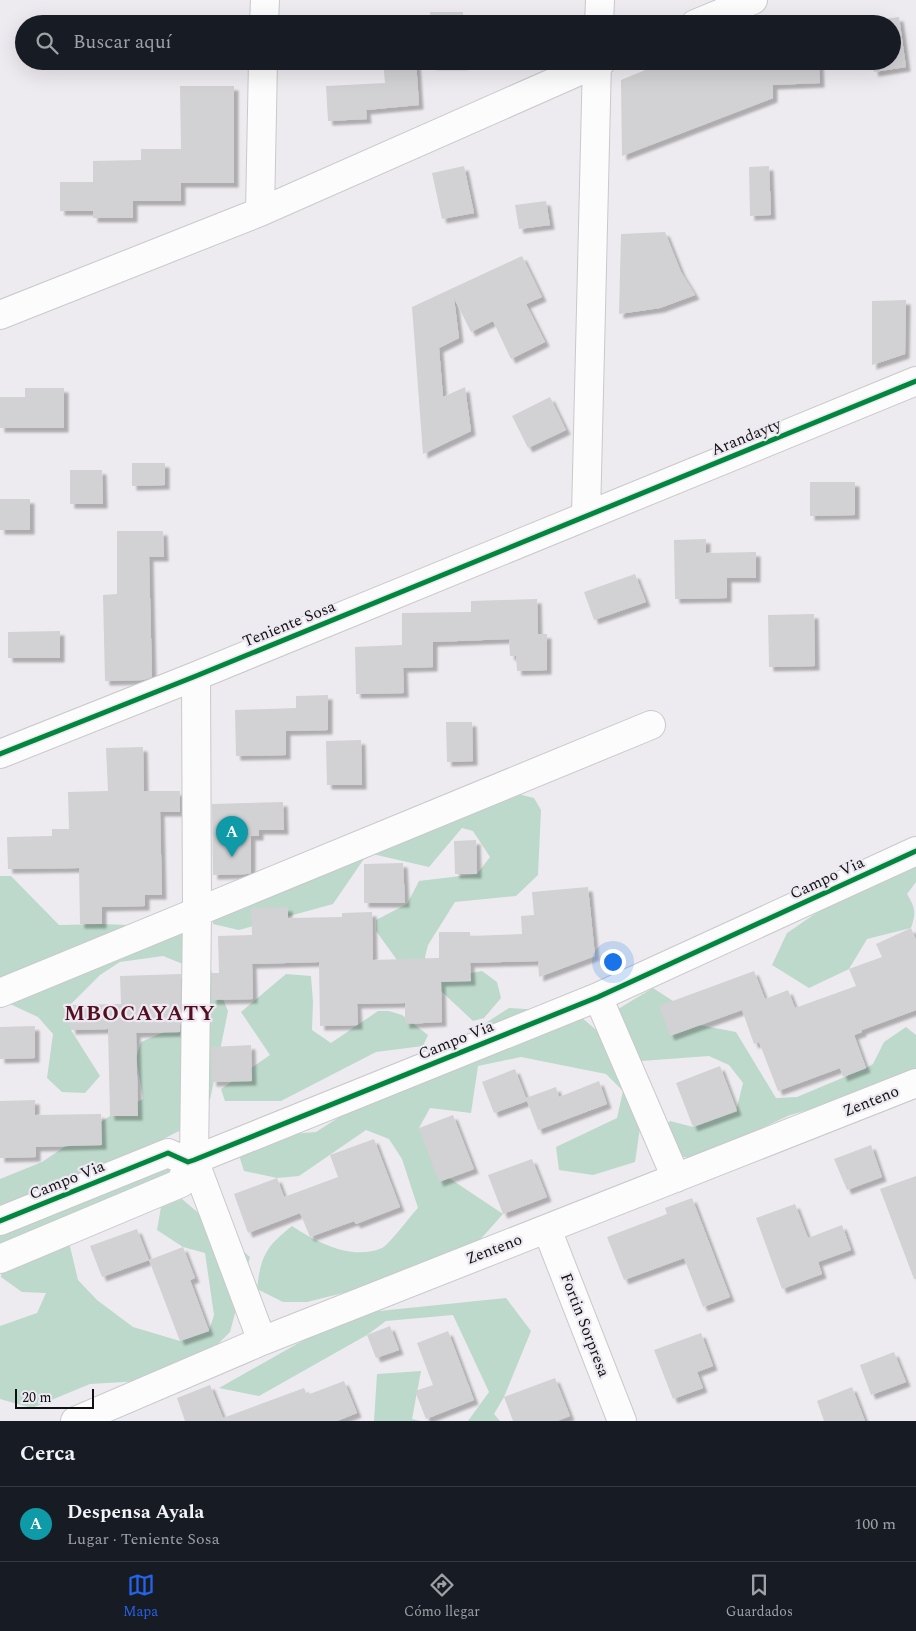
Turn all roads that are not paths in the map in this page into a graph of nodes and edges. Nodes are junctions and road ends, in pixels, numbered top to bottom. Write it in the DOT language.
graph roads {
  1 [pos="264,0"];
  2 [pos="600,0"];
  3 [pos="753,0"];
  4 [pos="264,15"];
  5 [pos="599,15"];
  6 [pos="716,15"];
  7 [pos="263,70"];
  8 [pos="581,70"];
  9 [pos="599,70"];
  10 [pos="260,212"];
  11 [pos="0,315"];
  12 [pos="916,381"];
  13 [pos="586,515"];
  14 [pos="196,676"];
  15 [pos="651,725"];
  16 [pos="0,754"];
  17 [pos="916,851"];
  18 [pos="197,912"];
  19 [pos="0,993"];
  20 [pos="598,996"];
  21 [pos="916,1083"];
  22 [pos="191,1161"];
  23 [pos="676,1178"];
  24 [pos="0,1221"];
  25 [pos="547,1228"];
  26 [pos="0,1259"];
  27 [pos="262,1341"];
  28 [pos="75,1421"];
  29 [pos="622,1421"];
  1 -- 4 [label="street"];
  2 -- 5 [label="street"];
  3 -- 6 [label="street"];
  7 -- 10 [label="street"];
  8 -- 10 [label="street"];
  9 -- 13 [label="street"];
  10 -- 11 [label="street"];
  12 -- 13 [label="street, Arandayty"];
  13 -- 14 [label="street, Teniente Sosa"];
  14 -- 16 [label="street, Teniente Sosa"];
  14 -- 18 [label="street"];
  15 -- 18 [label="street"];
  17 -- 20 [label="street, Campo Via"];
  18 -- 19 [label="street"];
  18 -- 22 [label="street"];
  20 -- 22 [label="street, Campo Via"];
  20 -- 23 [label="street"];
  21 -- 23 [label="street, Zenteno"];
  22 -- 24 [label="street, Campo Via"];
  22 -- 26 [label="street"];
  22 -- 27 [label="street"];
  23 -- 25 [label="street, Zenteno"];
  25 -- 27 [label="street, Zenteno"];
  25 -- 29 [label="street, Fortin Sorpresa"];
  27 -- 28 [label="street, Zenteno"];
}
